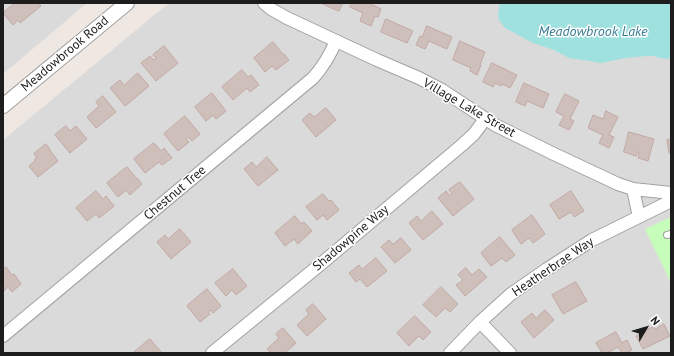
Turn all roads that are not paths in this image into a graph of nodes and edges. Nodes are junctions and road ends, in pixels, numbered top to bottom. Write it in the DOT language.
graph roads {
  1 [pos="127,3"];
  2 [pos="264,3"];
  3 [pos="336,41"];
  4 [pos="3,106"];
  5 [pos="486,119"];
  6 [pos="633,189"];
  7 [pos="671,192"];
  8 [pos="671,201"];
  9 [pos="639,217"];
  10 [pos="480,322"];
  11 [pos="3,336"];
  12 [pos="212,353"];
  13 [pos="450,353"];
  14 [pos="510,353"];
  1 -- 4 [label="street, Meadowbrook Road"];
  2 -- 3 [label="street, Village Lake Street"];
  3 -- 5 [label="street, Village Lake Street"];
  3 -- 11 [label="street, Chestnut Tree"];
  5 -- 6 [label="street, Village Lake Street"];
  5 -- 12 [label="street, Shadowpine Way"];
  6 -- 7 [label="street, Village Lake Street"];
  6 -- 9 [label="street"];
  8 -- 9 [label="street, Heatherbrae Way"];
  9 -- 10 [label="street, Heatherbrae Way"];
  10 -- 13 [label="street, Heatherbrae Way"];
  10 -- 14 [label="street"];
}
